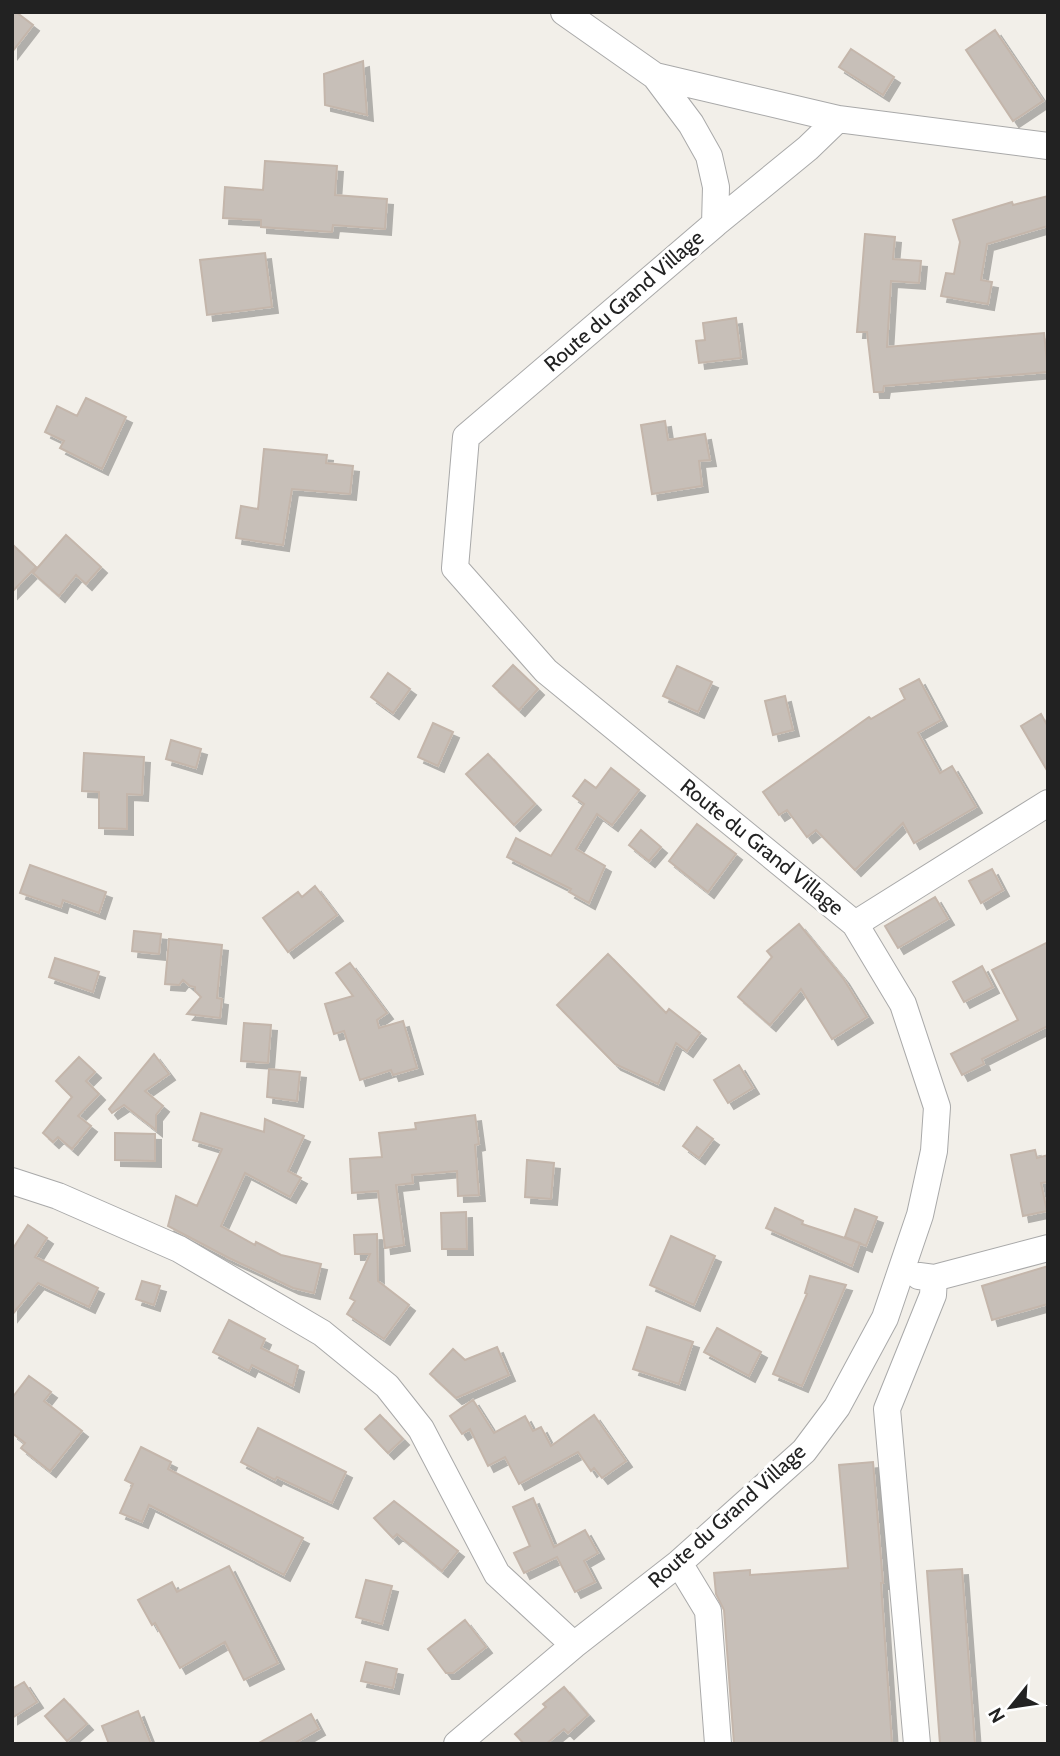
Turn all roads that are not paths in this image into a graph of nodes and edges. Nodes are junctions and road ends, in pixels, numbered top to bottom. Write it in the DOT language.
graph roads {
  1 [pos="564,12"];
  2 [pos="655,76"];
  3 [pos="838,119"];
  4 [pos="1048,146"];
  5 [pos="715,224"];
  6 [pos="1048,803"];
  7 [pos="855,924"];
  8 [pos="12,1181"];
  9 [pos="1048,1248"];
  10 [pos="899,1275"];
  11 [pos="934,1278"];
  12 [pos="679,1563"];
  13 [pos="574,1645"];
  14 [pos="457,1744"];
  15 [pos="719,1744"];
  16 [pos="917,1744"];
  1 -- 2 [label="street, Route du Grand Village"];
  2 -- 3 [label="street"];
  2 -- 5 [label="street, Route du Grand Village"];
  3 -- 4 [label="street"];
  3 -- 5 [label="street"];
  5 -- 7 [label="street, Route du Grand Village"];
  6 -- 7 [label="street"];
  7 -- 10 [label="street, Route du Grand Village"];
  8 -- 13 [label="street"];
  9 -- 11 [label="street"];
  10 -- 11 [label="street"];
  10 -- 12 [label="street, Route du Grand Village"];
  11 -- 16 [label="street"];
  12 -- 13 [label="street, Route du Grand Village"];
  12 -- 15 [label="street"];
  13 -- 14 [label="street, Route du Grand Village"];
}
